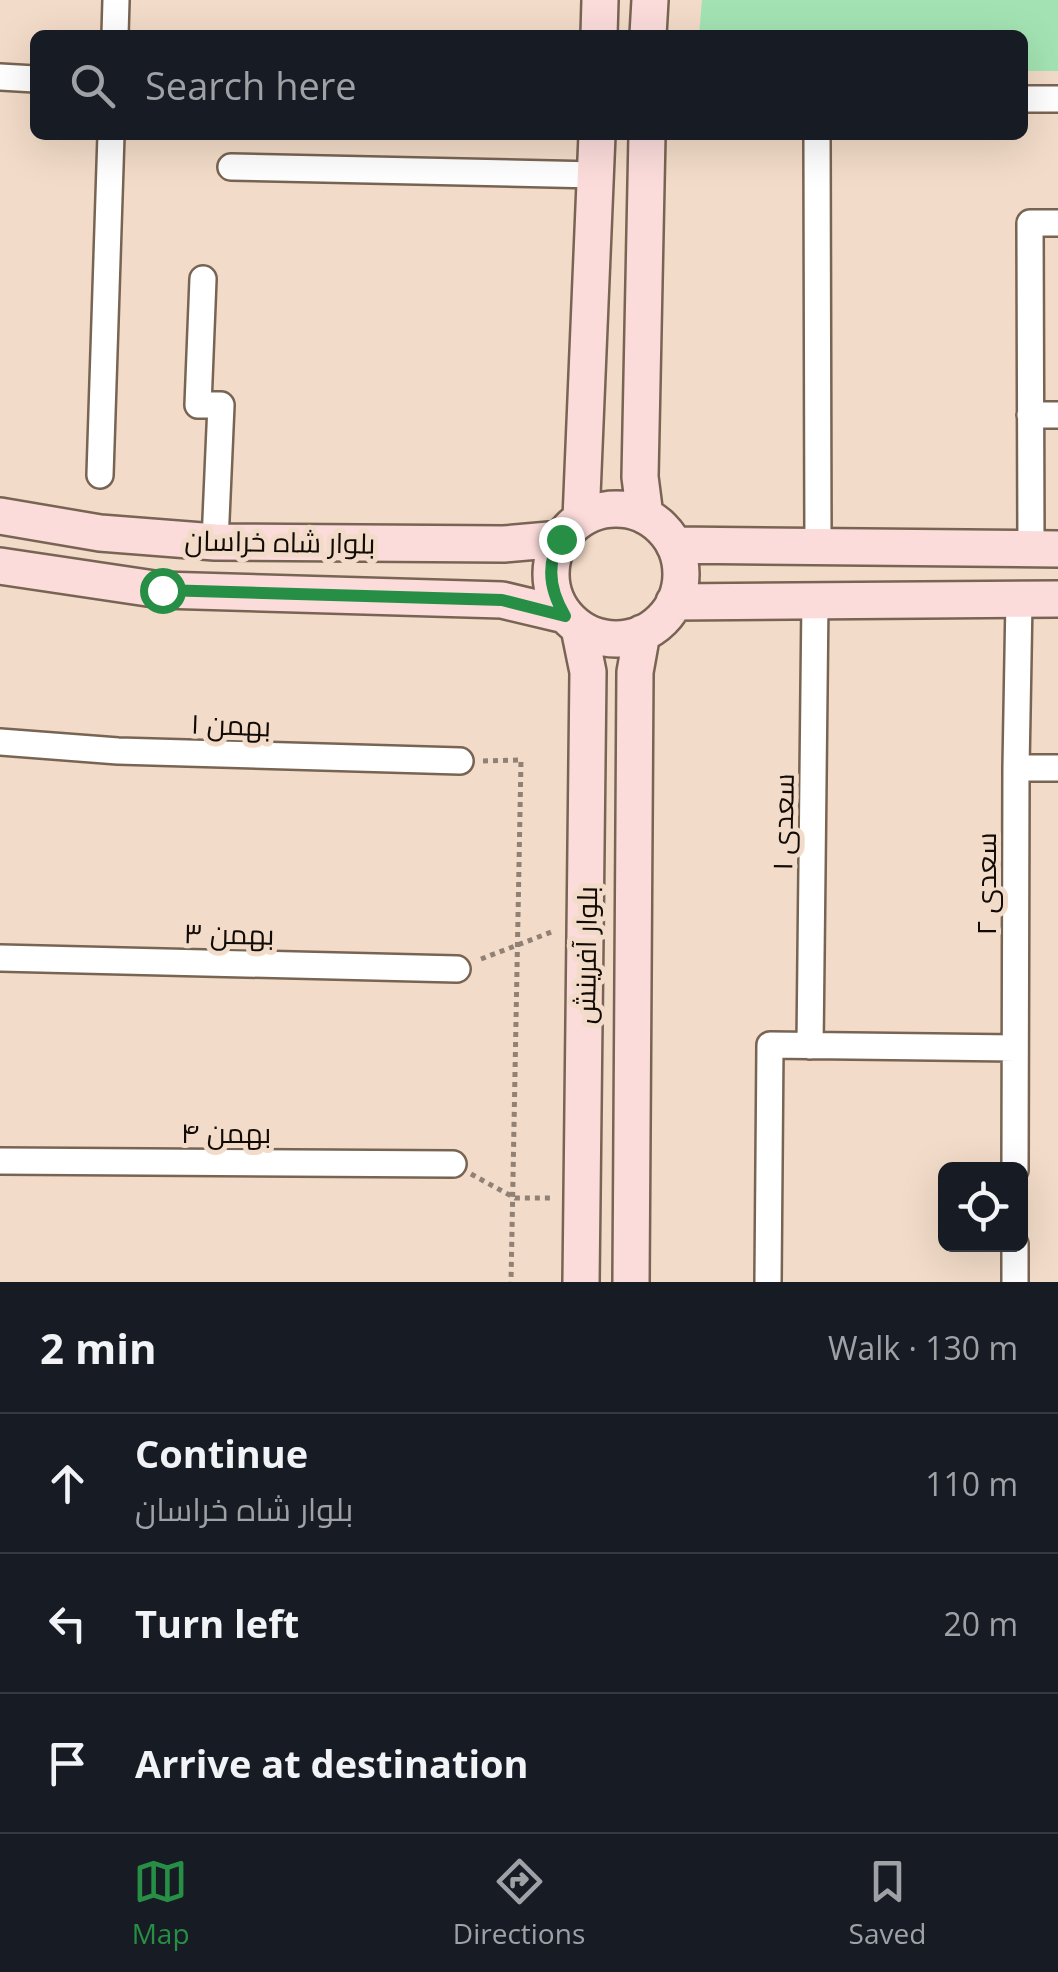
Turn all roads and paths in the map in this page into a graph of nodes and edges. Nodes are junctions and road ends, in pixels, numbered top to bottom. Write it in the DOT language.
graph roads {
  1 [pos="116,0"];
  2 [pos="600,0"];
  3 [pos="650,0"];
  4 [pos="115,30"];
  5 [pos="598,30"];
  6 [pos="648,30"];
  7 [pos="0,77"];
  8 [pos="30,78"];
  9 [pos="1028,99"];
  10 [pos="1058,99"];
  11 [pos="112,140"];
  12 [pos="597,140"];
  13 [pos="647,140"];
  14 [pos="817,140"];
  15 [pos="230,167"];
  16 [pos="596,175"];
  17 [pos="1058,223"];
  18 [pos="203,279"];
  19 [pos="1030,415"];
  20 [pos="1058,415"];
  21 [pos="100,475"];
  22 [pos="0,516"];
  23 [pos="645,516"];
  24 [pos="571,529"];
  25 [pos="215,542"];
  26 [pos="674,545"];
  27 [pos="818,549"];
  28 [pos="1045,549"];
  29 [pos="0,566"];
  30 [pos="815,600"];
  31 [pos="1020,600"];
  32 [pos="1058,600"];
  33 [pos="674,602"];
  34 [pos="572,622"];
  35 [pos="642,633"];
  36 [pos="0,742"];
  37 [pos="460,761"];
  38 [pos="1016,768"];
  39 [pos="1058,768"];
  40 [pos="585,919"];
  41 [pos="517,945"];
  42 [pos="0,958"];
  43 [pos="457,969"];
  44 [pos="810,1046"];
  45 [pos="1015,1048"];
  46 [pos="0,1161"];
  47 [pos="1015,1162"];
  48 [pos="453,1164"];
  49 [pos="515,1198"];
  50 [pos="582,1198"];
  51 [pos="1015,1252"];
  52 [pos="511,1282"];
  53 [pos="581,1282"];
  54 [pos="631,1282"];
  55 [pos="768,1282"];
  56 [pos="1015,1282"];
  1 -- 4 [label="street"];
  2 -- 5 [label="main road"];
  3 -- 6 [label="main road"];
  7 -- 8 [label="street"];
  9 -- 10 [label="street"];
  11 -- 21 [label="street"];
  12 -- 16 [label="main road"];
  13 -- 23 [label="main road"];
  14 -- 27 [label="street"];
  15 -- 16 [label="street"];
  16 -- 24 [label="main road"];
  17 -- 19 [label="street"];
  18 -- 25 [label="street"];
  19 -- 20 [label="street"];
  19 -- 28 [label="street"];
  22 -- 25 [label="main road, بلوار شاه خراسان"];
  23 -- 24 [label="main road"];
  23 -- 26 [label="main road"];
  24 -- 25 [label="main road, بلوار شاه خراسان"];
  24 -- 34 [label="main road"];
  26 -- 27 [label="main road"];
  26 -- 33 [label="main road"];
  27 -- 28 [label="main road"];
  29 -- 34 [label="main road, بلوار شاه خراسان"];
  30 -- 31 [label="main road"];
  30 -- 33 [label="main road"];
  30 -- 44 [label="street, سعدی ۱"];
  31 -- 32 [label="main road"];
  31 -- 38 [label="street, سعدی ۲"];
  33 -- 35 [label="main road"];
  34 -- 35 [label="main road"];
  34 -- 40 [label="main road, بلوار آفرینش"];
  35 -- 54 [label="main road, بلوار آفرینش"];
  36 -- 37 [label="street, بهمن ۱"];
  37 -- 41 [label="path"];
  38 -- 39 [label="street"];
  38 -- 45 [label="street, سعدی ۲"];
  40 -- 41 [label="path"];
  40 -- 50 [label="main road, بلوار آفرینش"];
  41 -- 43 [label="path"];
  41 -- 49 [label="path"];
  42 -- 43 [label="street, بهمن ۳"];
  44 -- 45 [label="street"];
  44 -- 55 [label="street"];
  45 -- 47 [label="street, سعدی ۲"];
  46 -- 48 [label="street, بهمن ۴"];
  48 -- 49 [label="path"];
  49 -- 50 [label="path"];
  49 -- 52 [label="path"];
  50 -- 53 [label="main road, بلوار آفرینش"];
  51 -- 56 [label="street"];
}
